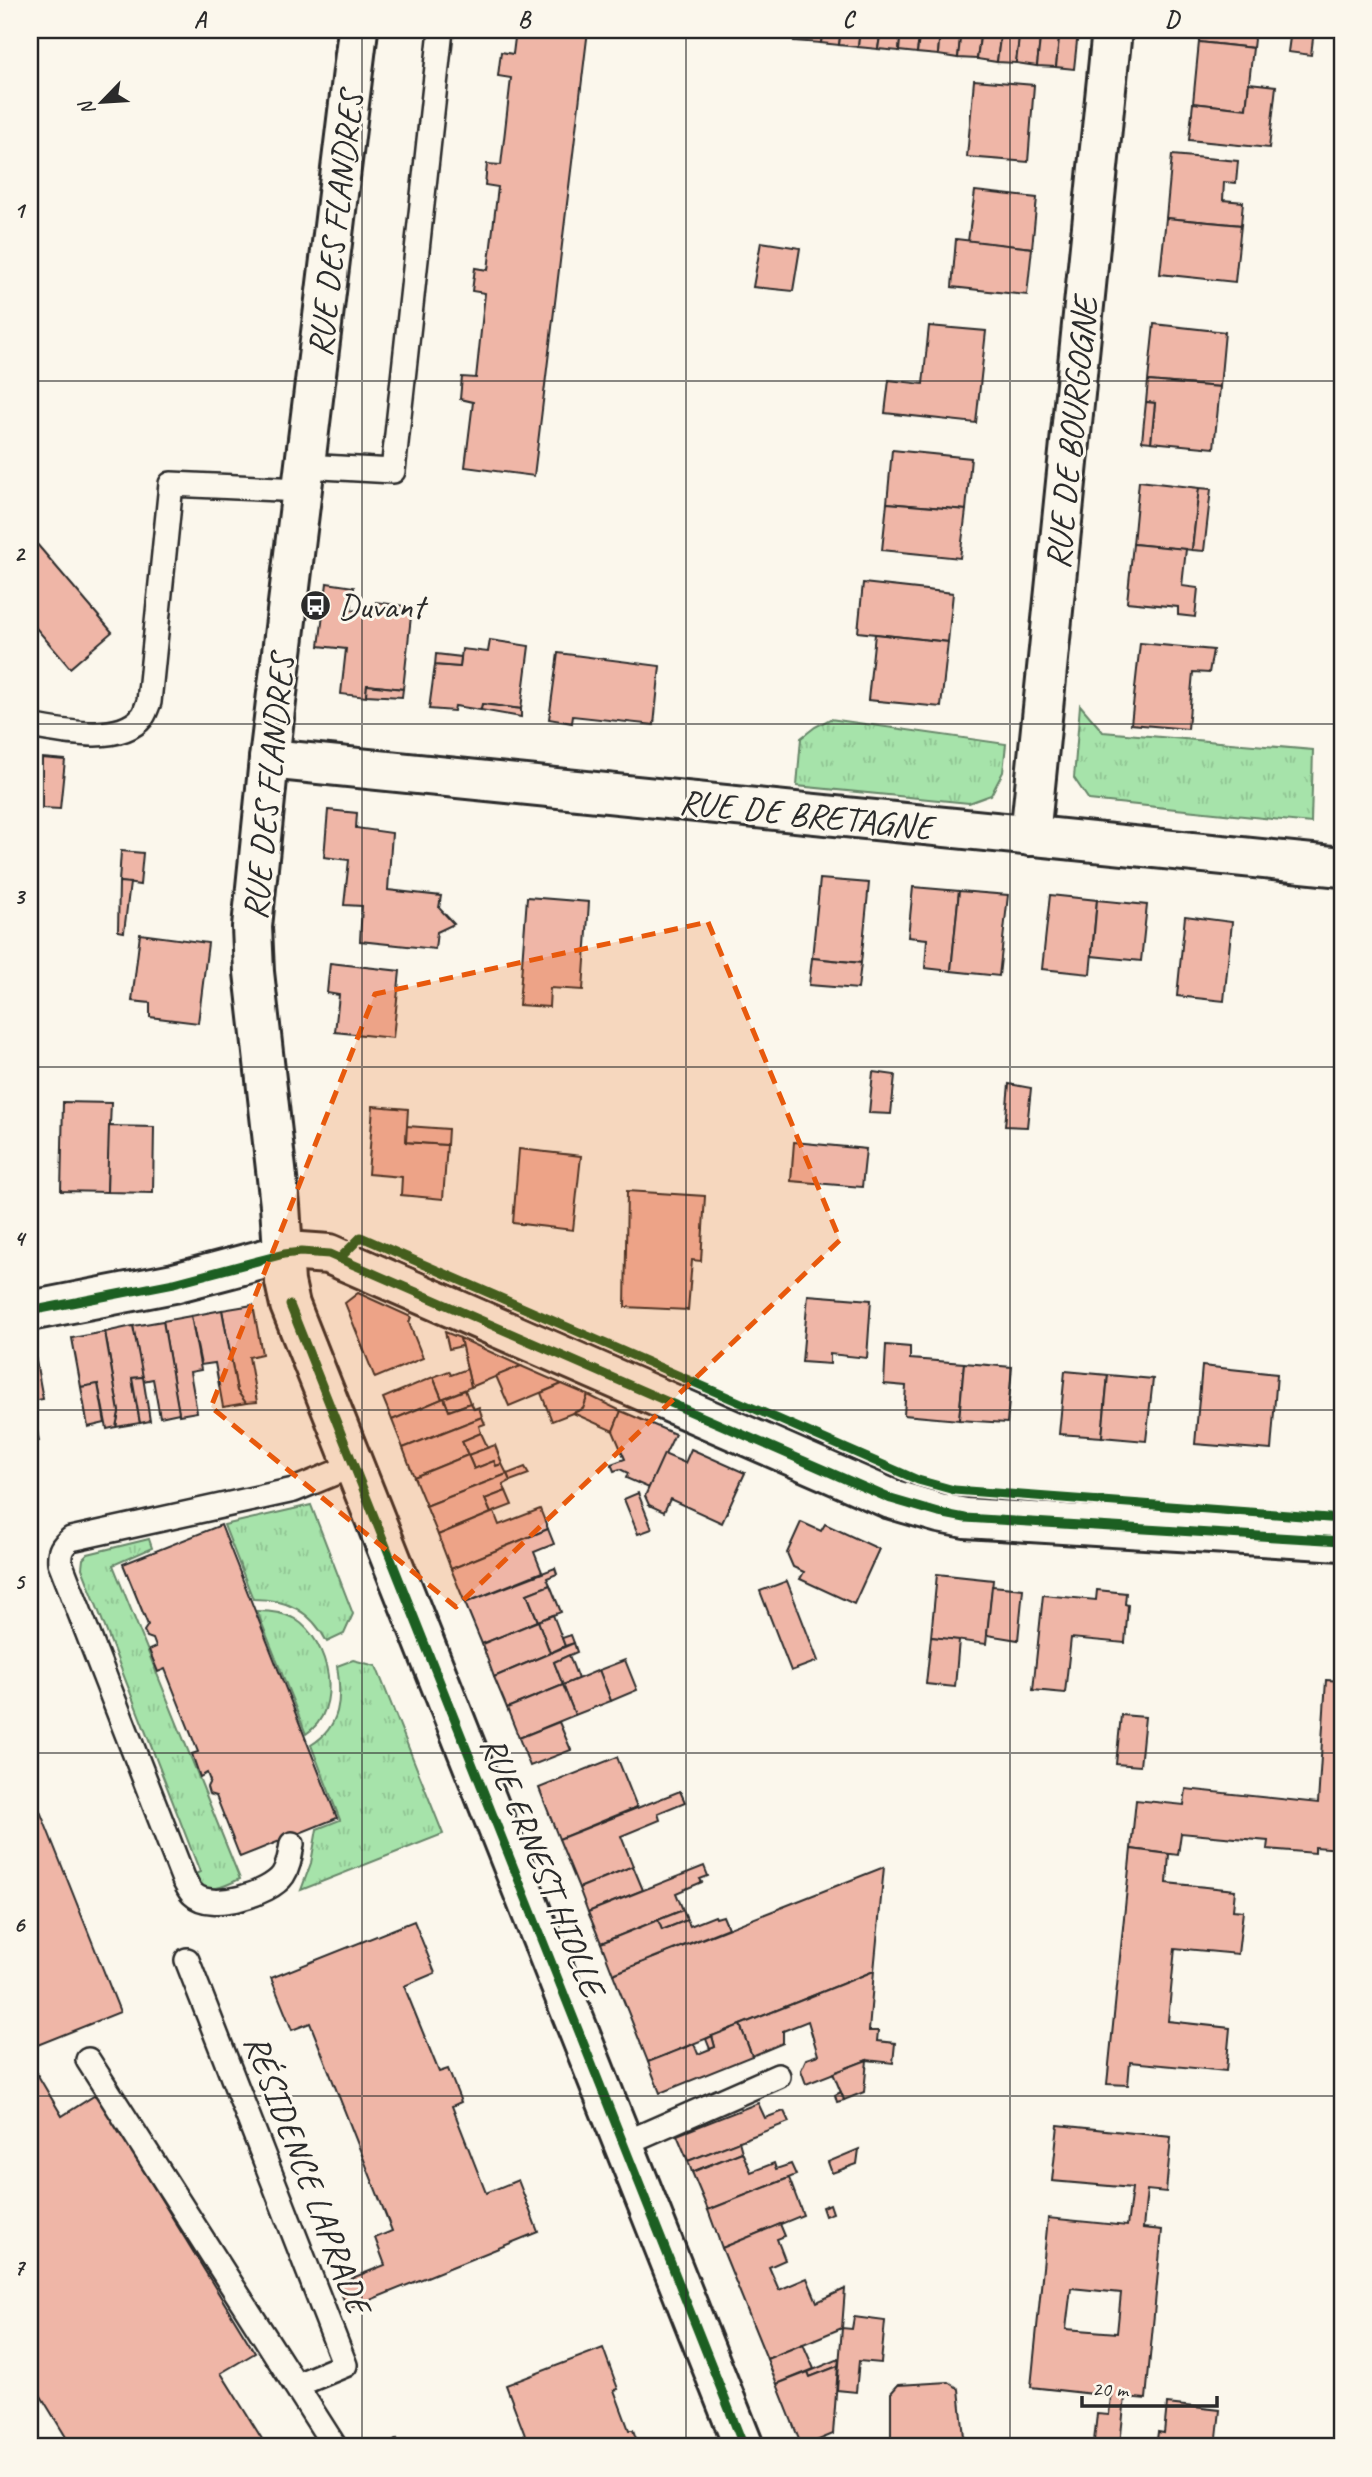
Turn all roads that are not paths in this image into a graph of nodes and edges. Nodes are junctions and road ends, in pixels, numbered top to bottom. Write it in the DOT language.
graph roads {
  1 [pos="358,30"];
  2 [pos="441,30"];
  3 [pos="1112,30"];
  4 [pos="304,478"];
  5 [pos="30,726"];
  6 [pos="269,759"];
  7 [pos="1030,836"];
  8 [pos="1342,867"];
  9 [pos="284,1254"];
  10 [pos="30,1311"];
  11 [pos="354,1465"];
  12 [pos="1342,1541"];
  13 [pos="292,1844"];
  14 [pos="187,1960"];
  15 [pos="88,2060"];
  16 [pos="778,2076"];
  17 [pos="623,2144"];
  18 [pos="297,2385"];
  19 [pos="335,2447"];
  20 [pos="744,2447"];
  1 -- 4 [label="street, RUE DES FLANDRES"];
  2 -- 4 [label="lane"];
  3 -- 7 [label="street, RUE DE BOURGOGNE"];
  4 -- 5 [label="lane"];
  4 -- 6 [label="street, RUE DES FLANDRES"];
  6 -- 7 [label="street, RUE DE BRETAGNE"];
  6 -- 9 [label="street, RUE DES FLANDRES"];
  7 -- 8 [label="street, RUE DE BRETAGNE"];
  9 -- 10 [label="street"];
  9 -- 11 [label="street, RUE ERNEST HIOLLE"];
  9 -- 12 [label="street"];
  11 -- 13 [label="lane"];
  11 -- 17 [label="street, RUE ERNEST HIOLLE"];
  14 -- 18 [label="lane, RÉSIDENCE LAPRADE"];
  15 -- 18 [label="lane"];
  16 -- 17 [label="lane"];
  17 -- 20 [label="street, RUE ERNEST HIOLLE"];
  18 -- 19 [label="lane"];
}
